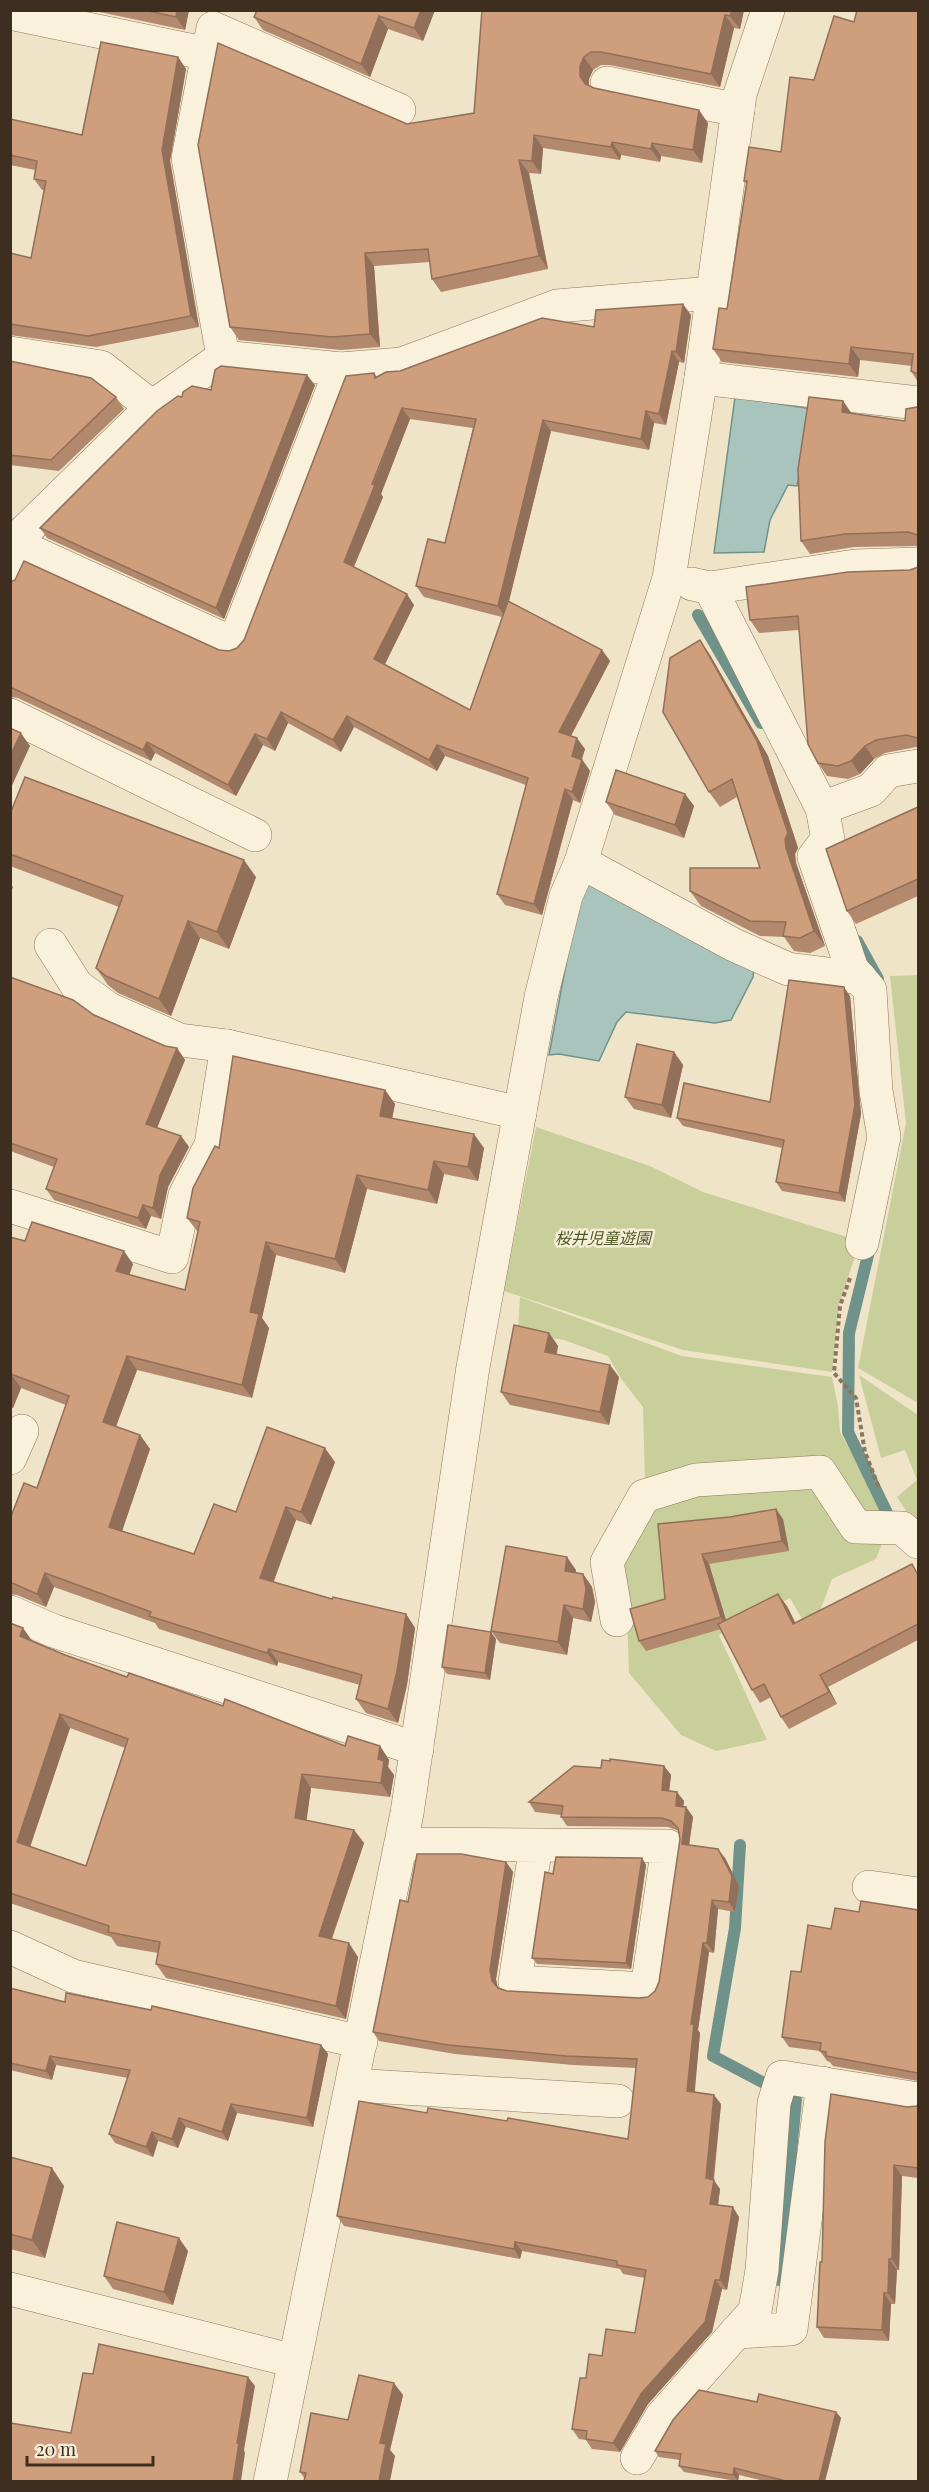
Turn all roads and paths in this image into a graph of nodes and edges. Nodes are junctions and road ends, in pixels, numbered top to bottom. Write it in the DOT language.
graph roads {
  1 [pos="768,10"];
  2 [pos="10,14"];
  3 [pos="208,54"];
  4 [pos="607,84"];
  5 [pos="399,110"];
  6 [pos="738,110"];
  7 [pos="712,293"];
  8 [pos="10,353"];
  9 [pos="223,357"];
  10 [pos="341,369"];
  11 [pos="701,378"];
  12 [pos="918,403"];
  13 [pos="152,407"];
  14 [pos="15,561"];
  15 [pos="918,564"];
  16 [pos="669,578"];
  17 [pos="710,588"];
  18 [pos="10,715"];
  19 [pos="918,766"];
  20 [pos="822,808"];
  21 [pos="255,835"];
  22 [pos="581,862"];
  23 [pos="51,945"];
  24 [pos="860,978"];
  25 [pos="226,1046"];
  26 [pos="520,1113"];
  27 [pos="10,1206"];
  28 [pos="861,1243"];
  29 [pos="910,1535"];
  30 [pos="10,1612"];
  31 [pos="617,1620"];
  32 [pos="417,1749"];
  33 [pos="400,1844"];
  34 [pos="536,1845"];
  35 [pos="869,1887"];
  36 [pos="918,1894"];
  37 [pos="10,1947"];
  38 [pos="361,2042"];
  39 [pos="823,2083"];
  40 [pos="352,2085"];
  41 [pos="918,2099"];
  42 [pos="618,2101"];
  43 [pos="10,2289"];
  44 [pos="736,2332"];
  45 [pos="294,2361"];
  46 [pos="637,2458"];
  47 [pos="270,2481"];
  1 -- 6 [label="street"];
  2 -- 3 [label="street"];
  3 -- 5 [label="street"];
  3 -- 9 [label="street"];
  4 -- 6 [label="street"];
  6 -- 7 [label="street"];
  7 -- 10 [label="street"];
  7 -- 11 [label="street"];
  8 -- 13 [label="street"];
  9 -- 10 [label="street"];
  9 -- 13 [label="street"];
  10 -- 14 [label="street"];
  11 -- 12 [label="street"];
  11 -- 16 [label="street"];
  13 -- 14 [label="street"];
  15 -- 17 [label="street"];
  16 -- 17 [label="street"];
  16 -- 22 [label="street"];
  17 -- 20 [label="street"];
  18 -- 21 [label="street"];
  19 -- 20 [label="street"];
  20 -- 24 [label="street"];
  22 -- 24 [label="street"];
  22 -- 26 [label="street"];
  23 -- 25 [label="street"];
  24 -- 28 [label="street"];
  25 -- 26 [label="street"];
  25 -- 27 [label="street"];
  26 -- 32 [label="street"];
  28 -- 29 [label="path"];
  29 -- 31 [label="street"];
  30 -- 32 [label="street"];
  32 -- 33 [label="street"];
  33 -- 34 [label="street"];
  33 -- 38 [label="street"];
  34 -- 34 [label="street"];
  35 -- 36 [label="street"];
  37 -- 38 [label="street"];
  38 -- 40 [label="street"];
  39 -- 41 [label="street"];
  39 -- 44 [label="street"];
  39 -- 44 [label="street"];
  40 -- 42 [label="street"];
  40 -- 45 [label="street"];
  43 -- 45 [label="street"];
  44 -- 46 [label="street"];
  45 -- 47 [label="street"];
}
